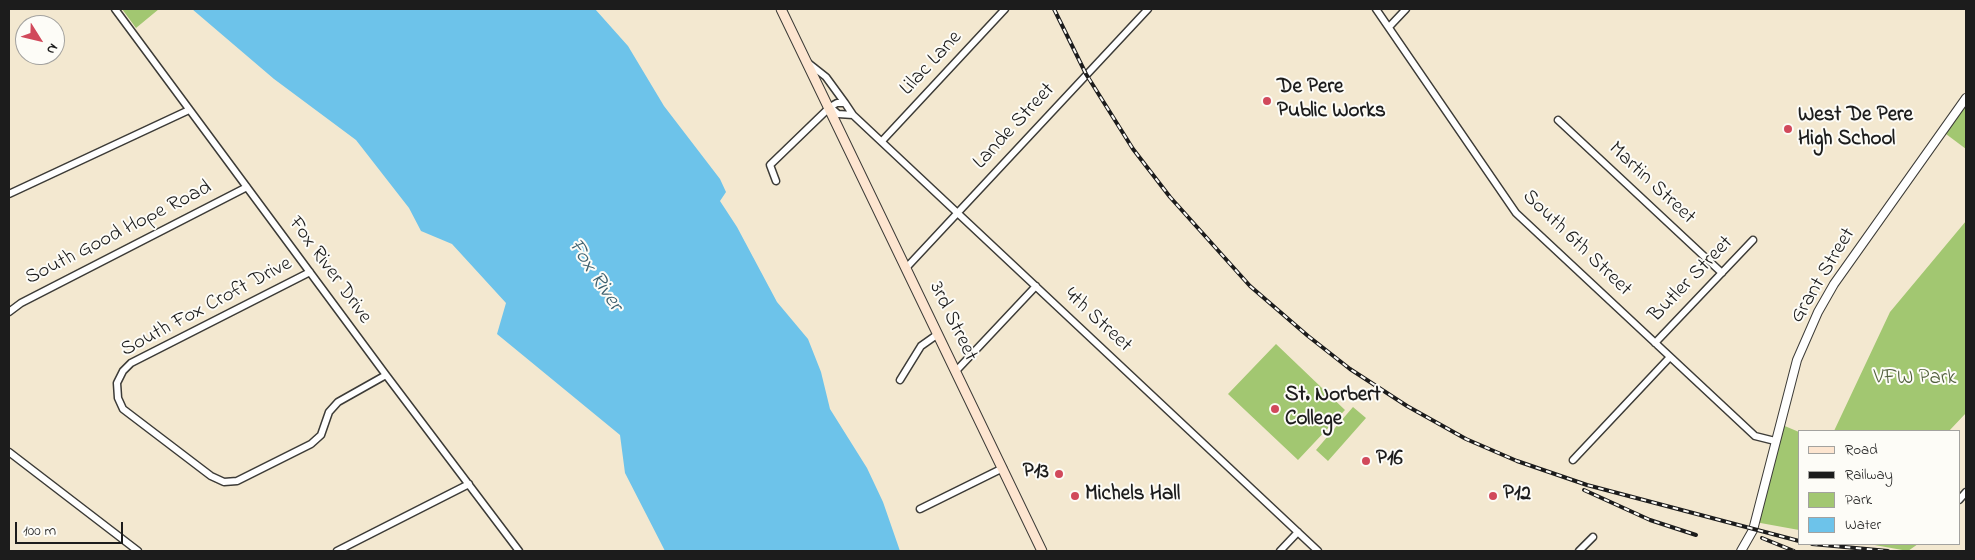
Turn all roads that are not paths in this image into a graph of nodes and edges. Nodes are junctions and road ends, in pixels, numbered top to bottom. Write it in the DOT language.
graph roads {
  1 [pos="115,9"];
  2 [pos="782,9"];
  3 [pos="1006,9"];
  4 [pos="1148,9"];
  5 [pos="1376,9"];
  6 [pos="1406,9"];
  7 [pos="1389,27"];
  8 [pos="807,62"];
  9 [pos="1966,98"];
  10 [pos="845,103"];
  11 [pos="830,107"];
  12 [pos="189,110"];
  13 [pos="853,115"];
  14 [pos="1558,120"];
  15 [pos="882,141"];
  16 [pos="776,181"];
  17 [pos="246,187"];
  18 [pos="9,194"];
  19 [pos="958,212"];
  20 [pos="1753,240"];
  21 [pos="907,267"];
  22 [pos="310,272"];
  23 [pos="1722,273"];
  24 [pos="1036,286"];
  25 [pos="9,312"];
  26 [pos="938,334"];
  27 [pos="1655,343"];
  28 [pos="1670,357"];
  29 [pos="956,371"];
  30 [pos="386,375"];
  31 [pos="900,380"];
  32 [pos="1775,441"];
  33 [pos="9,452"];
  34 [pos="1573,460"];
  35 [pos="1002,468"];
  36 [pos="468,484"];
  37 [pos="920,509"];
  38 [pos="1298,532"];
  39 [pos="1593,537"];
  40 [pos="138,551"];
  41 [pos="337,551"];
  42 [pos="519,551"];
  43 [pos="1042,551"];
  44 [pos="1280,551"];
  45 [pos="1318,551"];
  46 [pos="1579,551"];
  47 [pos="1741,551"];
  1 -- 12 [label="street, Fox River Drive"];
  2 -- 8 [label="main road, 3rd Street"];
  3 -- 15 [label="street, Lilac Lane"];
  4 -- 19 [label="street, Lande Street"];
  5 -- 7 [label="street, South 6th Street"];
  6 -- 7 [label="street"];
  7 -- 27 [label="street, South 6th Street"];
  8 -- 10 [label="street, 4th Street"];
  8 -- 11 [label="main road, 3rd Street"];
  9 -- 32 [label="street, Grant Street"];
  10 -- 11 [label="street"];
  10 -- 13 [label="street, 4th Street"];
  11 -- 13 [label="street, 4th Street"];
  11 -- 16 [label="street"];
  11 -- 21 [label="main road, 3rd Street"];
  12 -- 17 [label="street, Fox River Drive"];
  12 -- 18 [label="street"];
  13 -- 15 [label="street, 4th Street"];
  14 -- 23 [label="street, Martin Street"];
  15 -- 19 [label="street, 4th Street"];
  17 -- 22 [label="street, Fox River Drive"];
  17 -- 25 [label="street, South Good Hope Road"];
  19 -- 21 [label="street, Lande Street"];
  19 -- 24 [label="street, 4th Street"];
  20 -- 23 [label="street, Butler Street"];
  21 -- 26 [label="main road, 3rd Street"];
  22 -- 30 [label="street, Fox River Drive"];
  22 -- 30 [label="street, South Fox Croft Drive"];
  23 -- 27 [label="street, Butler Street"];
  24 -- 29 [label="street"];
  24 -- 38 [label="street, 4th Street"];
  26 -- 29 [label="main road, 3rd Street"];
  26 -- 31 [label="street"];
  27 -- 28 [label="street, South 6th Street"];
  28 -- 32 [label="street, South 6th Street"];
  28 -- 34 [label="street, Butler Street"];
  29 -- 35 [label="main road, 3rd Street"];
  30 -- 36 [label="street, Fox River Drive"];
  32 -- 47 [label="street, Grant Street"];
  33 -- 40 [label="street"];
  35 -- 37 [label="street"];
  35 -- 43 [label="main road, 3rd Street"];
  36 -- 41 [label="street"];
  36 -- 42 [label="street, Fox River Drive"];
  38 -- 44 [label="street"];
  38 -- 45 [label="street, 4th Street"];
  39 -- 46 [label="street"];
}
